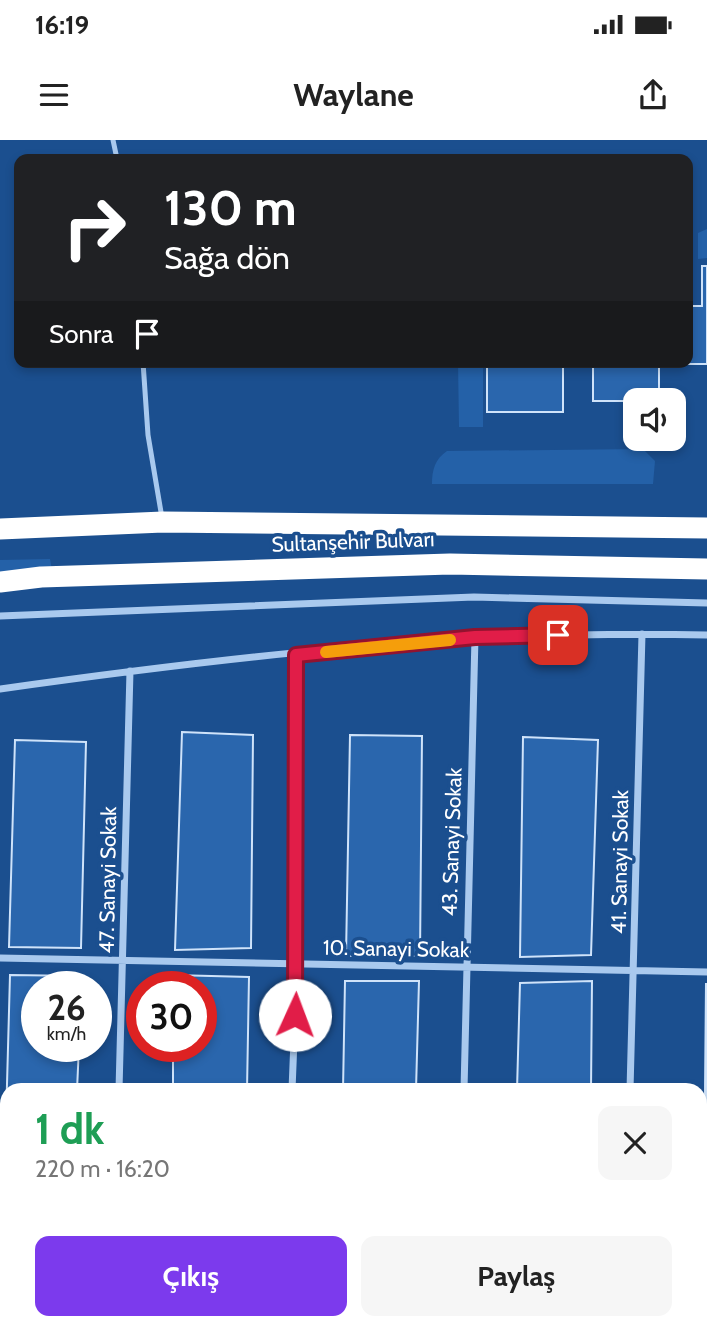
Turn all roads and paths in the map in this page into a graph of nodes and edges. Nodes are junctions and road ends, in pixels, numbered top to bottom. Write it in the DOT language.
graph roads {
  1 [pos="143,368"];
  2 [pos="163,522"];
  3 [pos="707,528"];
  4 [pos="0,529"];
  5 [pos="707,569"];
  6 [pos="0,582"];
  7 [pos="707,603"];
  8 [pos="0,616"];
  9 [pos="642,634"];
  10 [pos="707,635"];
  11 [pos="475,637"];
  12 [pos="296,655"];
  13 [pos="130,671"];
  14 [pos="0,689"];
  15 [pos="0,958"];
  16 [pos="124,961"];
  17 [pos="297,965"];
  18 [pos="466,968"];
  19 [pos="635,970"];
  20 [pos="707,972"];
  21 [pos="119,1083"];
  22 [pos="292,1083"];
  23 [pos="464,1083"];
  24 [pos="630,1083"];
  1 -- 2 [label="lane"];
  2 -- 3 [label="highway, Sultanşehir Bulvarı"];
  2 -- 4 [label="highway, Sultanşehir Bulvarı"];
  5 -- 6 [label="highway, Sultanşehir Bulvarı"];
  7 -- 8 [label="street"];
  9 -- 10 [label="street"];
  9 -- 11 [label="street"];
  9 -- 19 [label="street, 41. Sanayi Sokak"];
  11 -- 12 [label="street"];
  11 -- 18 [label="street, 43. Sanayi Sokak"];
  12 -- 13 [label="street"];
  12 -- 17 [label="street"];
  13 -- 14 [label="street"];
  13 -- 16 [label="street, 47. Sanayi Sokak"];
  15 -- 16 [label="street, 10. Sanayi Sokak"];
  16 -- 17 [label="street, 10. Sanayi Sokak"];
  16 -- 21 [label="street, 47. Sanayi Sokak"];
  17 -- 18 [label="street, 10. Sanayi Sokak"];
  17 -- 22 [label="street"];
  18 -- 19 [label="street, 10. Sanayi Sokak"];
  18 -- 23 [label="street, 43. Sanayi Sokak"];
  19 -- 20 [label="street, 10. Sanayi Sokak"];
  19 -- 24 [label="street, 41. Sanayi Sokak"];
}
